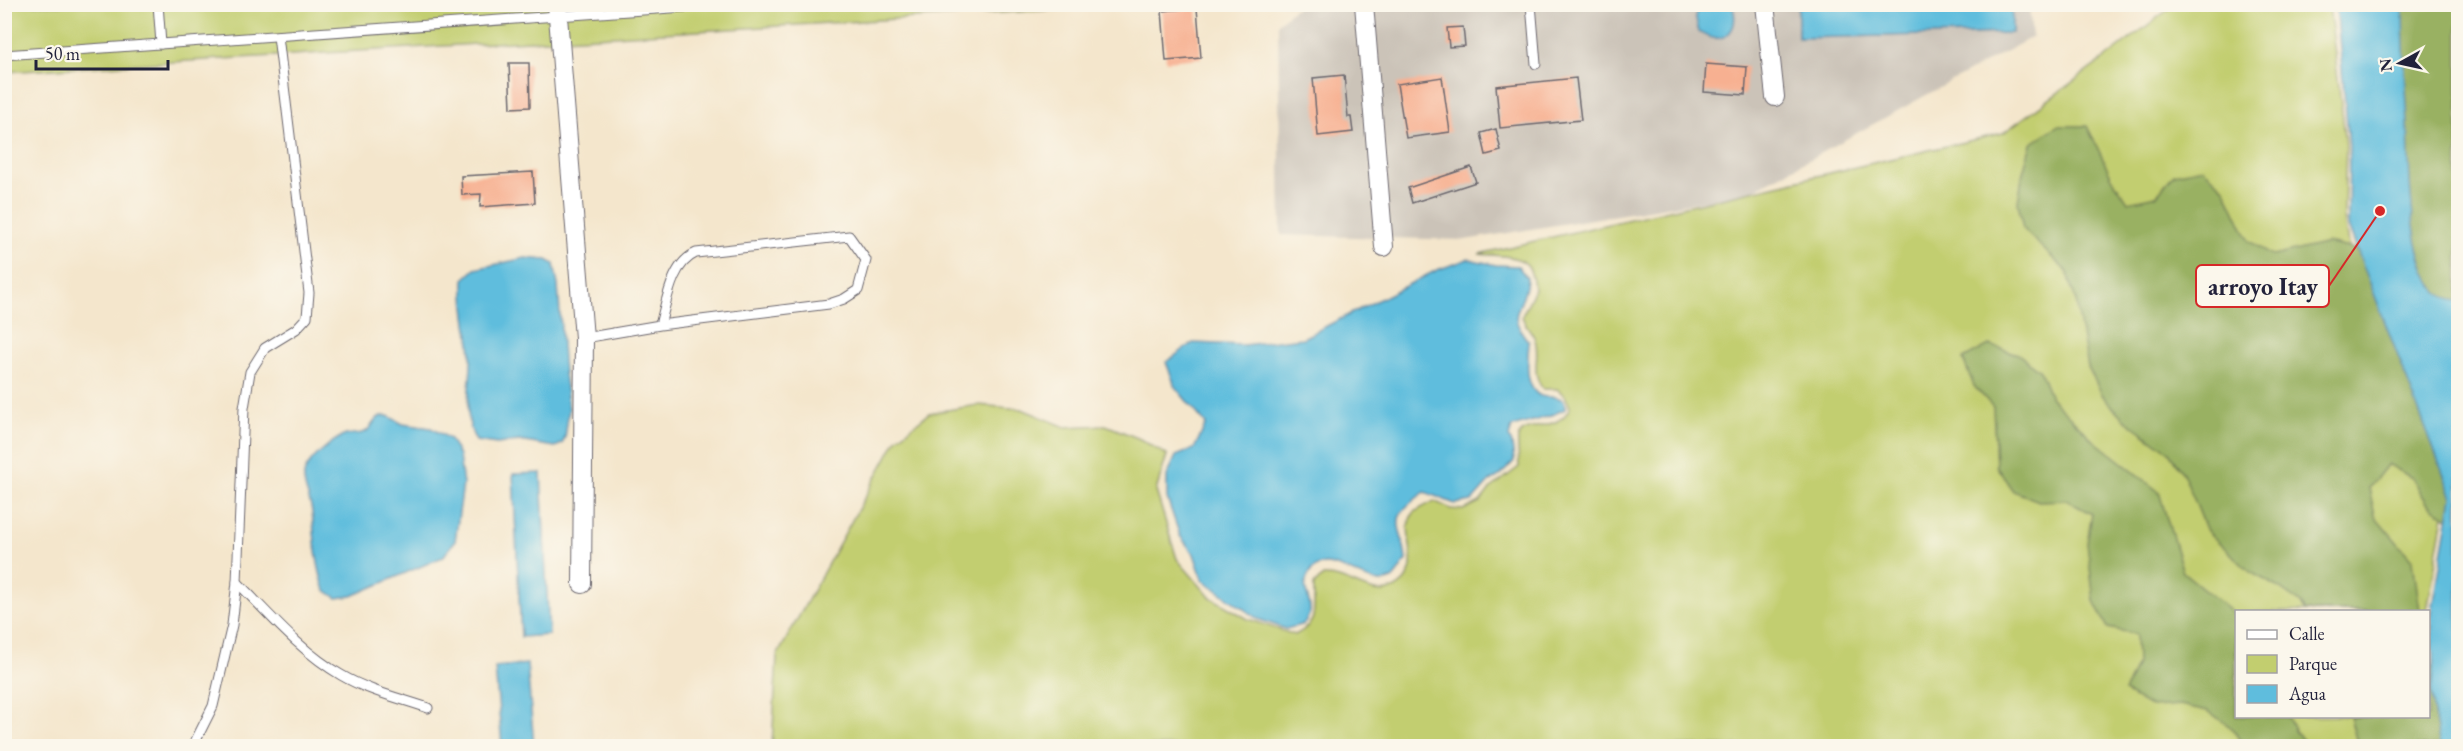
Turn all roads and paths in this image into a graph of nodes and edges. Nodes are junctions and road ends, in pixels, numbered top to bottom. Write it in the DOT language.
graph roads {
  1 [pos="158,4"];
  2 [pos="728,4"];
  3 [pos="1364,4"];
  4 [pos="1531,4"];
  5 [pos="1765,4"];
  6 [pos="558,10"];
  7 [pos="278,36"];
  8 [pos="161,44"];
  9 [pos="4,54"];
  10 [pos="1536,64"];
  11 [pos="1775,97"];
  12 [pos="1384,247"];
  13 [pos="660,325"];
  14 [pos="584,338"];
  15 [pos="237,582"];
  16 [pos="582,584"];
  17 [pos="428,708"];
  18 [pos="193,747"];
  1 -- 8 [label="lane"];
  2 -- 6 [label="lane"];
  3 -- 12 [label="street"];
  4 -- 10 [label="lane"];
  5 -- 11 [label="street"];
  6 -- 7 [label="lane"];
  6 -- 14 [label="street"];
  7 -- 8 [label="lane"];
  7 -- 15 [label="lane"];
  8 -- 9 [label="lane"];
  13 -- 13 [label="lane"];
  13 -- 14 [label="lane"];
  14 -- 16 [label="street"];
  15 -- 17 [label="lane"];
  15 -- 18 [label="lane"];
}
